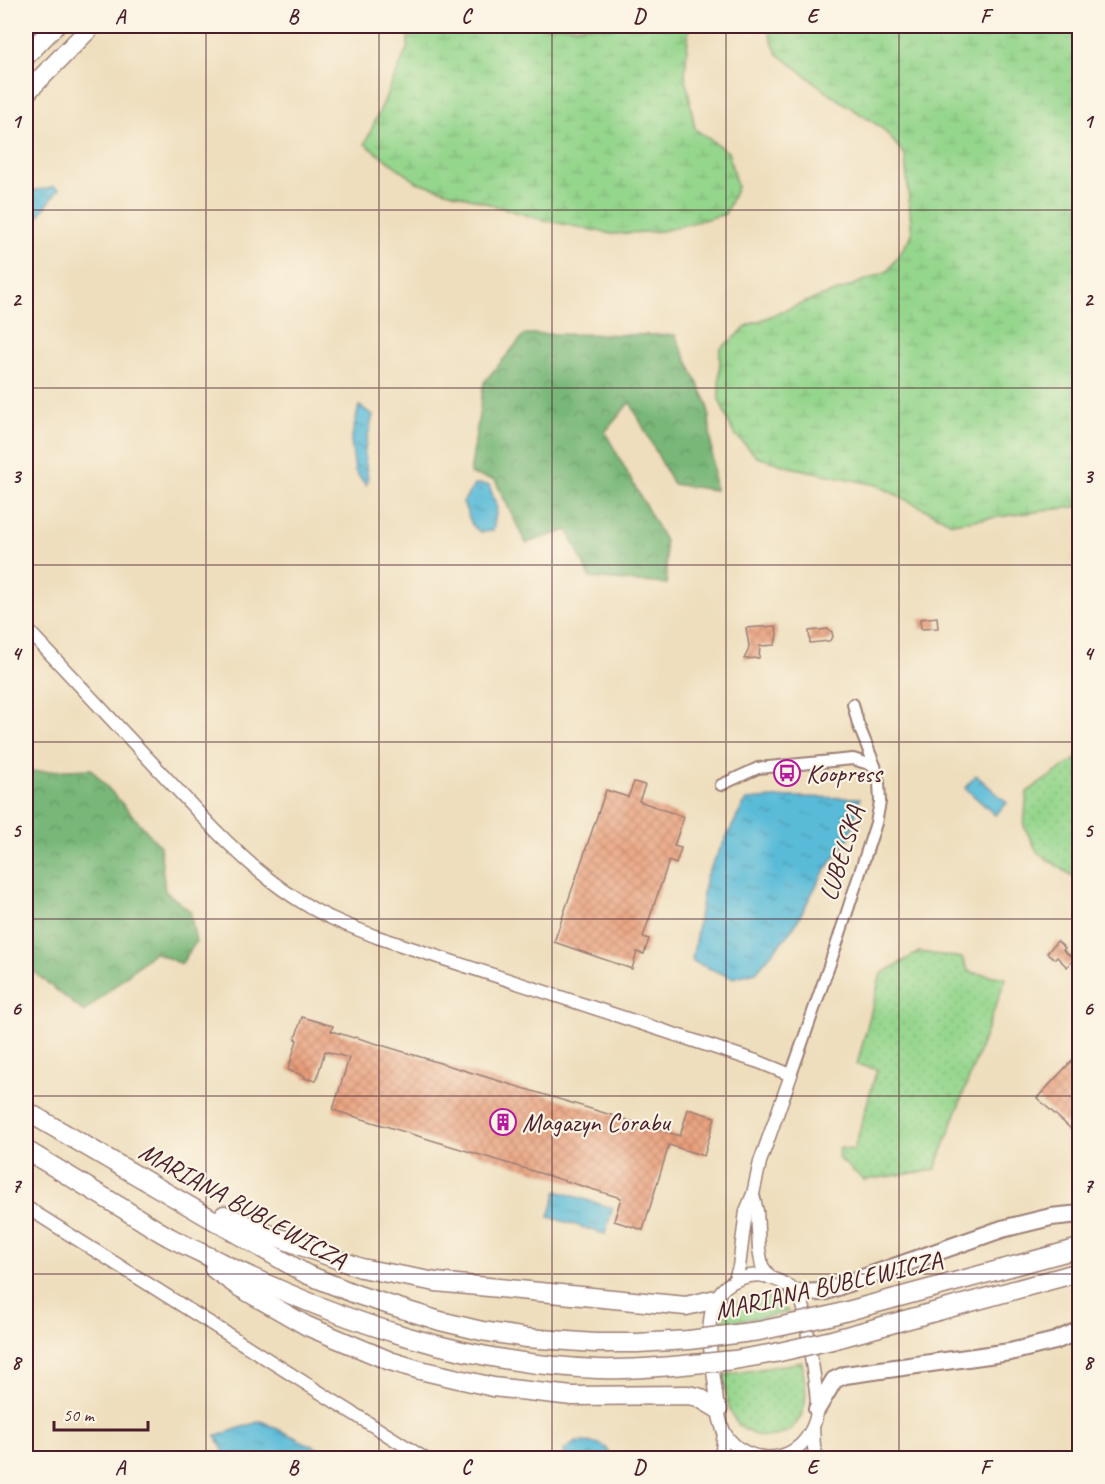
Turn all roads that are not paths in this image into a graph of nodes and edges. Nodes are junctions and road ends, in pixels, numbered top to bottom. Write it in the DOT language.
graph roads {
  1 [pos="55,26"];
  2 [pos="92,26"];
  3 [pos="26,56"];
  4 [pos="26,93"];
  5 [pos="26,628"];
  6 [pos="853,705"];
  7 [pos="876,766"];
  8 [pos="721,785"];
  9 [pos="791,1074"];
  10 [pos="26,1111"];
  11 [pos="26,1150"];
  12 [pos="146,1182"];
  13 [pos="753,1194"];
  14 [pos="26,1207"];
  15 [pos="1080,1214"];
  16 [pos="169,1236"];
  17 [pos="1080,1248"];
  18 [pos="1080,1272"];
  19 [pos="770,1277"];
  20 [pos="734,1281"];
  21 [pos="795,1293"];
  22 [pos="716,1299"];
  23 [pos="1080,1330"];
  24 [pos="718,1409"];
  25 [pos="817,1409"];
  26 [pos="813,1426"];
  27 [pos="724,1433"];
  28 [pos="755,1457"];
  29 [pos="424,1458"];
  30 [pos="722,1458"];
  31 [pos="776,1458"];
  32 [pos="818,1458"];
  1 -- 3 [label="highway"];
  2 -- 4 [label="highway"];
  5 -- 9 [label="street"];
  6 -- 7 [label="street, LUBELSKA"];
  7 -- 8 [label="street"];
  7 -- 9 [label="street, LUBELSKA"];
  9 -- 13 [label="street"];
  10 -- 12 [label="highway, MARIANA BUBLEWICZA"];
  11 -- 16 [label="highway, MARIANA BUBLEWICZA"];
  12 -- 17 [label="highway, MARIANA BUBLEWICZA, bridge"];
  12 -- 22 [label="highway"];
  13 -- 19 [label="street"];
  13 -- 20 [label="street"];
  14 -- 29 [label="street"];
  15 -- 21 [label="main road"];
  16 -- 18 [label="highway, MARIANA BUBLEWICZA, bridge"];
  16 -- 24 [label="highway"];
  19 -- 20 [label="street"];
  19 -- 21 [label="street"];
  20 -- 22 [label="street"];
  21 -- 25 [label="street"];
  22 -- 24 [label="street"];
  23 -- 25 [label="main road"];
  24 -- 27 [label="street"];
  25 -- 26 [label="street"];
  26 -- 31 [label="street"];
  26 -- 32 [label="street"];
  27 -- 28 [label="street"];
  27 -- 30 [label="street"];
  28 -- 31 [label="street"];
}
